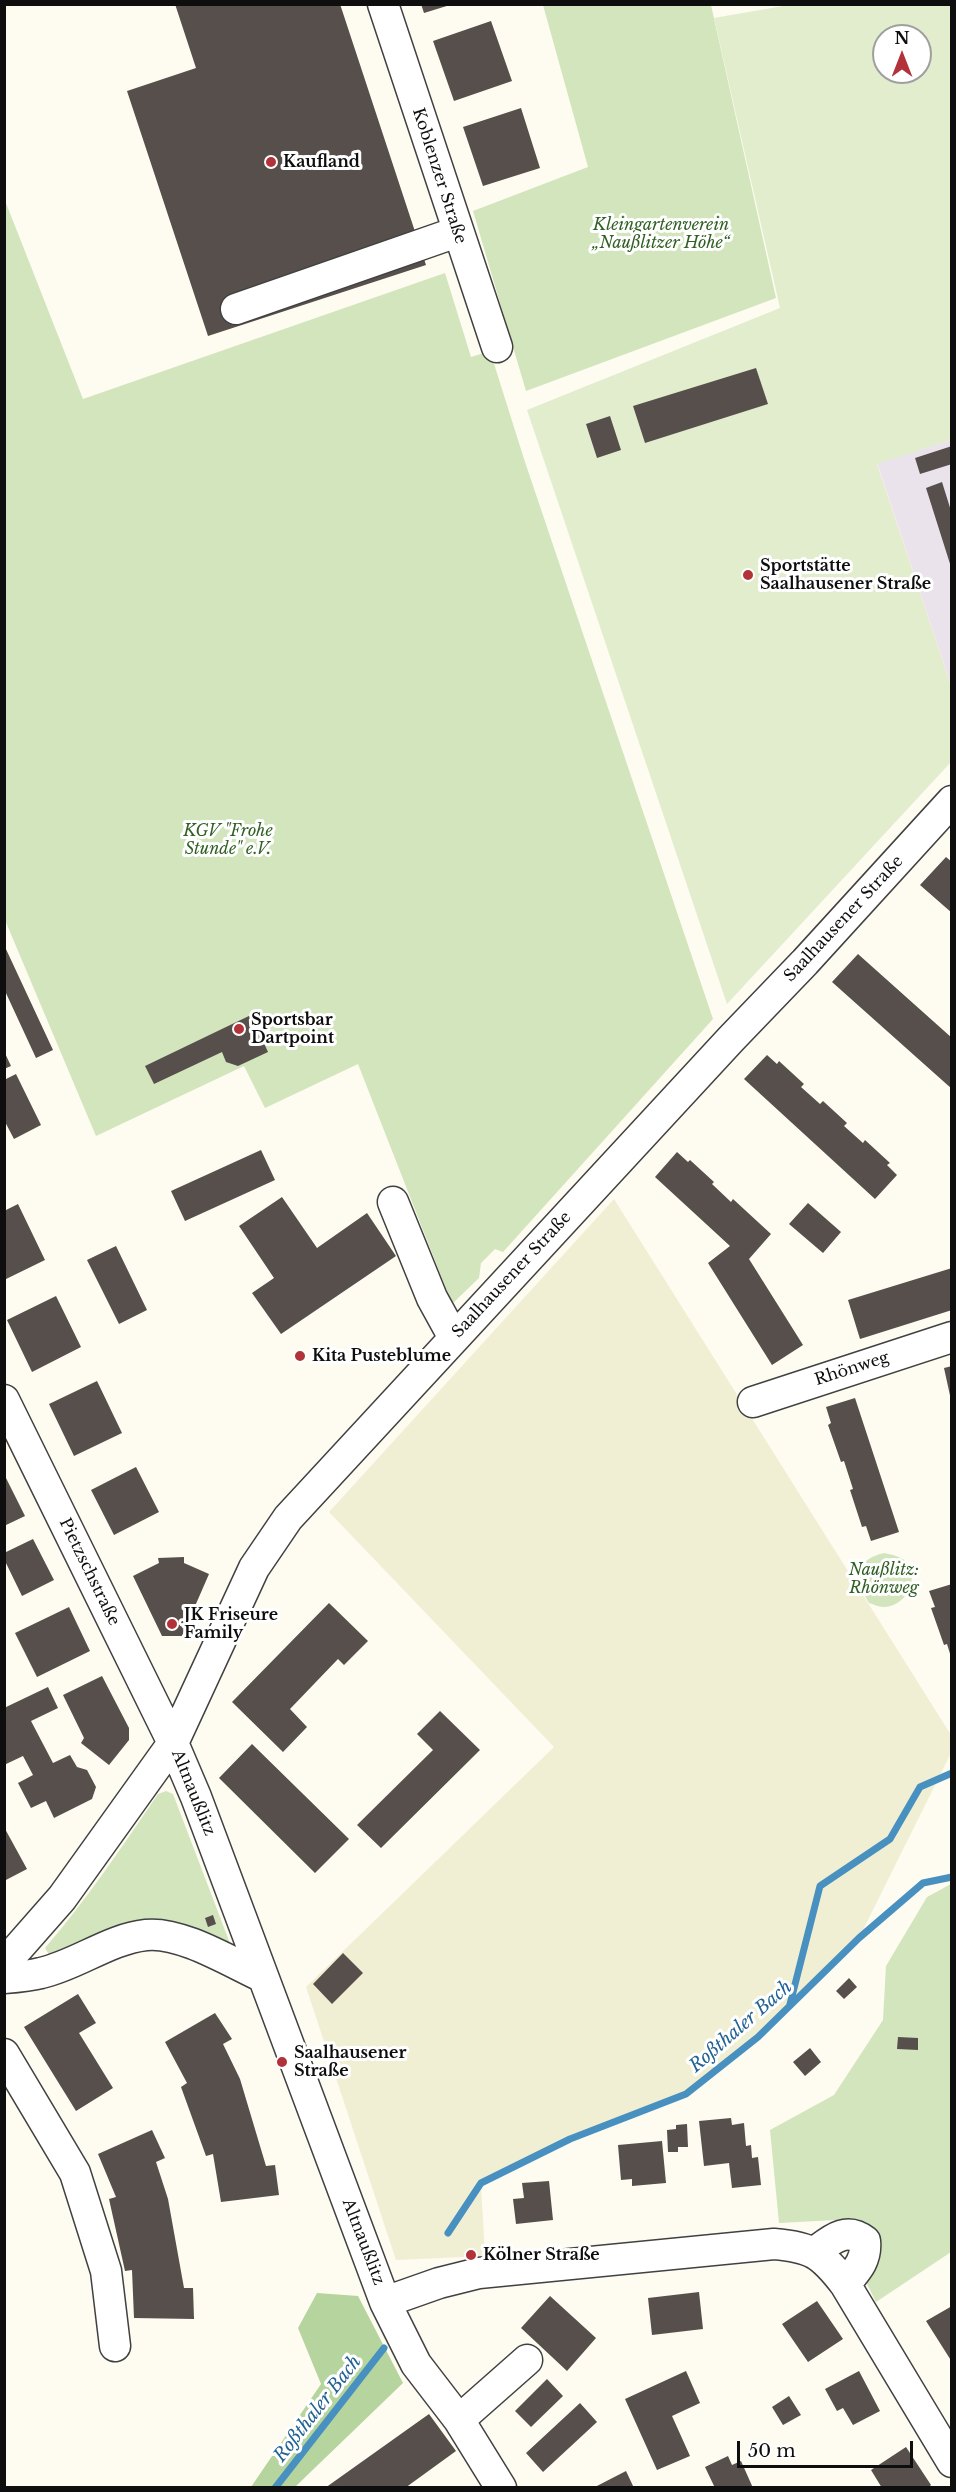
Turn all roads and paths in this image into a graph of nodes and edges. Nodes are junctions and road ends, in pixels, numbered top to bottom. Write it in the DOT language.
graph roads {
  1 [pos="383,4"];
  2 [pos="457,232"];
  3 [pos="236,309"];
  4 [pos="497,347"];
  5 [pos="951,801"];
  6 [pos="393,1202"];
  7 [pos="951,1337"];
  8 [pos="454,1338"];
  9 [pos="4,1400"];
  10 [pos="753,1402"];
  11 [pos="172,1743"];
  12 [pos="4,1964"];
  13 [pos="263,1977"];
  14 [pos="4,1978"];
  15 [pos="4,2054"];
  16 [pos="815,2252"];
  17 [pos="845,2284"];
  18 [pos="386,2302"];
  19 [pos="115,2346"];
  20 [pos="527,2360"];
  21 [pos="459,2420"];
  22 [pos="951,2462"];
  23 [pos="501,2487"];
  1 -- 2 [label="street, Koblenzer Straße"];
  2 -- 3 [label="street"];
  2 -- 4 [label="street, Koblenzer Straße"];
  5 -- 8 [label="street, Saalhausener Straße"];
  6 -- 8 [label="street"];
  7 -- 10 [label="street, Rhönweg"];
  8 -- 11 [label="street, Saalhausener Straße"];
  9 -- 11 [label="street, Pietzschstraße"];
  11 -- 12 [label="street, Saalhausener Straße"];
  11 -- 13 [label="street, Altnaußlitz"];
  13 -- 14 [label="street"];
  13 -- 18 [label="street, Altnaußlitz"];
  15 -- 19 [label="street"];
  16 -- 17 [label="street"];
  16 -- 17 [label="street"];
  16 -- 18 [label="street"];
  17 -- 22 [label="street"];
  18 -- 21 [label="street, Altnaußlitz"];
  20 -- 21 [label="street"];
  21 -- 23 [label="street, Altnaußlitz"];
}
